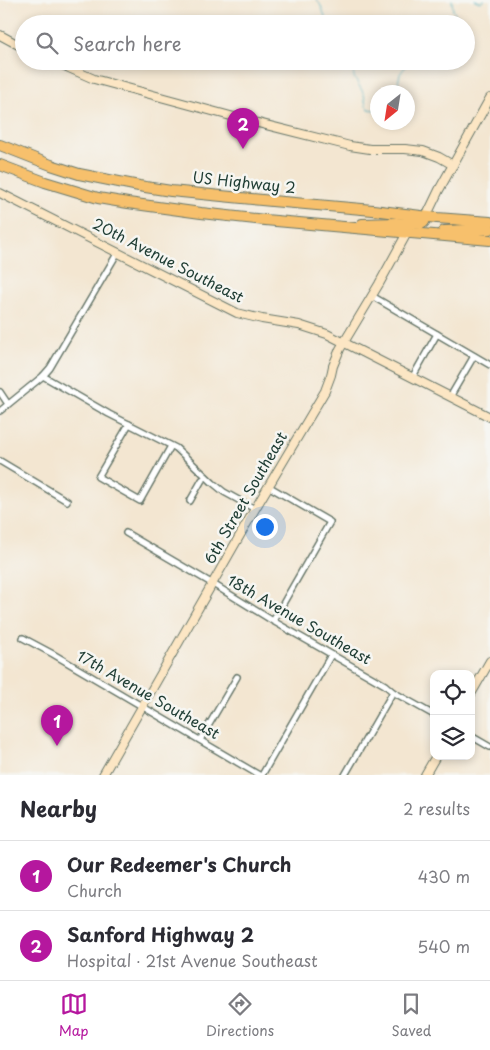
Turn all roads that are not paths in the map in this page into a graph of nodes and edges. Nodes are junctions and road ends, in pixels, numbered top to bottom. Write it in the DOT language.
graph roads {
  1 [pos="0,35"];
  2 [pos="15,43"];
  3 [pos="74,70"];
  4 [pos="490,98"];
  5 [pos="0,146"];
  6 [pos="0,165"];
  7 [pos="453,165"];
  8 [pos="0,193"];
  9 [pos="426,217"];
  10 [pos="490,222"];
  11 [pos="315,224"];
  12 [pos="490,229"];
  13 [pos="407,233"];
  14 [pos="490,240"];
  15 [pos="118,252"];
  16 [pos="372,296"];
  17 [pos="437,334"];
  18 [pos="344,342"];
  19 [pos="474,356"];
  20 [pos="490,365"];
  21 [pos="43,376"];
  22 [pos="412,378"];
  23 [pos="0,392"];
  24 [pos="450,397"];
  25 [pos="8,404"];
  26 [pos="0,411"];
  27 [pos="490,418"];
  28 [pos="129,424"];
  29 [pos="171,446"];
  30 [pos="0,462"];
  31 [pos="206,477"];
  32 [pos="268,486"];
  33 [pos="67,501"];
  34 [pos="190,502"];
  35 [pos="255,509"];
  36 [pos="126,533"];
  37 [pos="213,584"];
  38 [pos="273,622"];
  39 [pos="23,638"];
  40 [pos="331,655"];
  41 [pos="490,661"];
  42 [pos="237,677"];
  43 [pos="475,687"];
  44 [pos="393,692"];
  45 [pos="142,706"];
  46 [pos="430,713"];
  47 [pos="475,738"];
  48 [pos="200,740"];
  49 [pos="490,747"];
  50 [pos="434,760"];
  51 [pos="103,775"];
  52 [pos="261,775"];
  53 [pos="345,775"];
  54 [pos="425,775"];
  1 -- 2 [label="street"];
  3 -- 7 [label="street"];
  4 -- 7 [label="street"];
  5 -- 9 [label="highway, US Highway 2"];
  6 -- 11 [label="highway"];
  7 -- 9 [label="street"];
  8 -- 15 [label="street, 20th Avenue Southeast"];
  9 -- 10 [label="highway, US Highway 2"];
  9 -- 11 [label="highway"];
  11 -- 13 [label="highway"];
  12 -- 13 [label="highway"];
  13 -- 14 [label="highway"];
  13 -- 16 [label="street, 6th Street Southeast"];
  15 -- 18 [label="street, 20th Avenue Southeast"];
  15 -- 21 [label="street"];
  16 -- 17 [label="street"];
  16 -- 18 [label="street, 6th Street Southeast"];
  17 -- 19 [label="street"];
  17 -- 22 [label="street"];
  18 -- 22 [label="street, 20th Avenue Southeast"];
  18 -- 32 [label="street, 6th Street Southeast"];
  19 -- 20 [label="street"];
  19 -- 24 [label="street"];
  21 -- 25 [label="street"];
  21 -- 28 [label="street"];
  22 -- 24 [label="street, 20th Avenue Southeast"];
  23 -- 25 [label="street"];
  24 -- 27 [label="street, 20th Avenue Southeast"];
  25 -- 26 [label="street"];
  28 -- 29 [label="street"];
  28 -- 29 [label="street"];
  29 -- 31 [label="street"];
  30 -- 33 [label="street"];
  31 -- 34 [label="street"];
  31 -- 35 [label="street"];
  32 -- 35 [label="street, 6th Street Southeast"];
  32 -- 38 [label="street"];
  35 -- 37 [label="street, 6th Street Southeast"];
  36 -- 37 [label="street, 18th Avenue Southeast"];
  37 -- 38 [label="street, 18th Avenue Southeast"];
  37 -- 45 [label="street, 6th Street Southeast"];
  38 -- 40 [label="street, 18th Avenue Southeast"];
  39 -- 45 [label="street, 17th Avenue Southeast"];
  40 -- 44 [label="street, 18th Avenue Southeast"];
  40 -- 52 [label="street"];
  41 -- 43 [label="street"];
  42 -- 48 [label="street"];
  44 -- 46 [label="street, 18th Avenue Southeast"];
  44 -- 53 [label="street"];
  45 -- 48 [label="street, 17th Avenue Southeast"];
  45 -- 51 [label="street, 6th Street Southeast"];
  47 -- 49 [label="street"];
  48 -- 52 [label="street, 17th Avenue Southeast"];
  50 -- 54 [label="street"];
}
